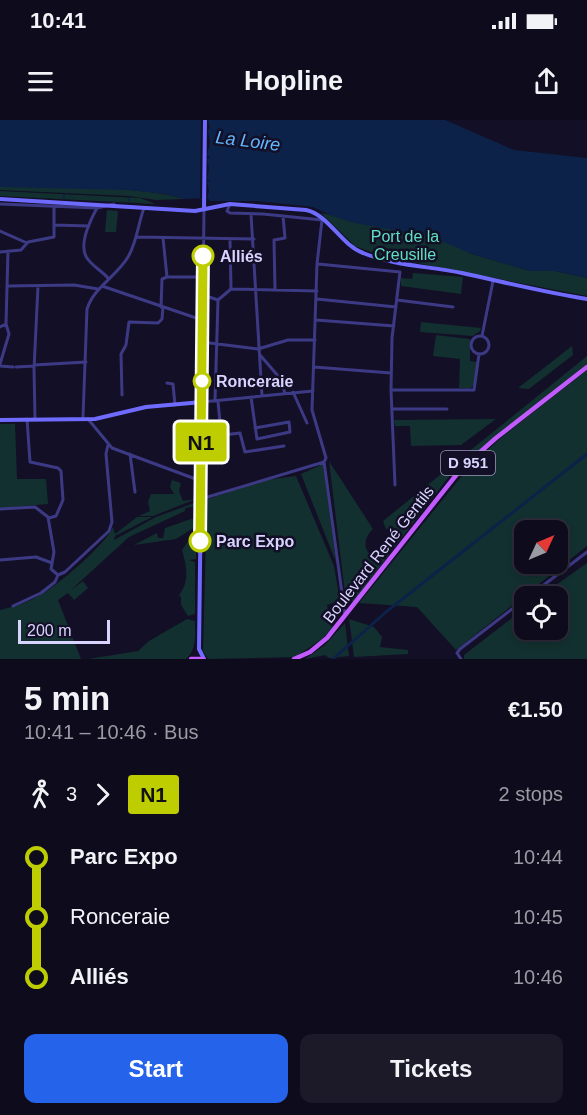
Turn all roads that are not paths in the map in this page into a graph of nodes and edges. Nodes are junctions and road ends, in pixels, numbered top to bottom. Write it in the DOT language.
graph roads {
  1 [pos="205,120"];
  2 [pos="0,198"];
  3 [pos="0,204"];
  4 [pos="230,204"];
  5 [pos="98,205"];
  6 [pos="54,206"];
  7 [pos="144,208"];
  8 [pos="204,209"];
  9 [pos="251,214"];
  10 [pos="283,216"];
  11 [pos="322,220"];
  12 [pos="55,225"];
  13 [pos="89,226"];
  14 [pos="0,231"];
  15 [pos="137,237"];
  16 [pos="163,238"];
  17 [pos="203,239"];
  18 [pos="230,239"];
  19 [pos="254,239"];
  20 [pos="27,243"];
  21 [pos="8,251"];
  22 [pos="0,252"];
  23 [pos="318,264"];
  24 [pos="167,277"];
  25 [pos="203,277"];
  26 [pos="108,278"];
  27 [pos="493,281"];
  28 [pos="8,286"];
  29 [pos="38,286"];
  30 [pos="102,286"];
  31 [pos="98,289"];
  32 [pos="231,289"];
  33 [pos="257,289"];
  34 [pos="275,290"];
  35 [pos="317,291"];
  36 [pos="203,295"];
  37 [pos="317,299"];
  38 [pos="587,299"];
  39 [pos="218,300"];
  40 [pos="397,300"];
  41 [pos="162,307"];
  42 [pos="396,307"];
  43 [pos="453,307"];
  44 [pos="202,320"];
  45 [pos="316,320"];
  46 [pos="6,324"];
  47 [pos="0,327"];
  48 [pos="394,327"];
  49 [pos="482,336"];
  50 [pos="315,340"];
  51 [pos="202,342"];
  52 [pos="217,344"];
  53 [pos="260,349"];
  54 [pos="480,354"];
  55 [pos="260,355"];
  56 [pos="86,362"];
  57 [pos="0,365"];
  58 [pos="34,366"];
  59 [pos="314,367"];
  60 [pos="587,367"];
  61 [pos="391,373"];
  62 [pos="166,383"];
  63 [pos="391,390"];
  64 [pos="313,391"];
  65 [pos="293,392"];
  66 [pos="285,393"];
  67 [pos="122,395"];
  68 [pos="262,396"];
  69 [pos="251,397"];
  70 [pos="216,401"];
  71 [pos="202,402"];
  72 [pos="175,405"];
  73 [pos="392,409"];
  74 [pos="447,409"];
  75 [pos="85,417"];
  76 [pos="35,418"];
  77 [pos="27,419"];
  78 [pos="0,420"];
  79 [pos="307,423"];
  80 [pos="255,428"];
  81 [pos="108,445"];
  82 [pos="284,446"];
  83 [pos="130,454"];
  84 [pos="324,462"];
  85 [pos="201,482"];
  86 [pos="395,484"];
  87 [pos="135,492"];
  88 [pos="201,499"];
  89 [pos="0,509"];
  90 [pos="49,518"];
  91 [pos="587,552"];
  92 [pos="0,560"];
  93 [pos="52,563"];
  94 [pos="58,575"];
  95 [pos="542,586"];
  96 [pos="13,606"];
  97 [pos="514,608"];
  98 [pos="345,617"];
  99 [pos="199,649"];
  100 [pos="191,659"];
  101 [pos="204,659"];
  102 [pos="294,659"];
  103 [pos="461,659"];
  1 -- 8 [label="main road"];
  2 -- 5 [label="main road"];
  3 -- 6 [label="street"];
  4 -- 8 [label="main road"];
  4 -- 9 [label="street"];
  4 -- 11 [label="main road"];
  5 -- 6 [label="street"];
  5 -- 7 [label="main road"];
  5 -- 13 [label="street"];
  6 -- 12 [label="street"];
  7 -- 8 [label="main road"];
  7 -- 15 [label="street"];
  8 -- 17 [label="street"];
  9 -- 10 [label="street"];
  9 -- 19 [label="street"];
  10 -- 11 [label="street"];
  10 -- 34 [label="street"];
  11 -- 23 [label="street"];
  11 -- 27 [label="main road"];
  12 -- 13 [label="street"];
  12 -- 20 [label="street"];
  13 -- 26 [label="street"];
  14 -- 20 [label="street"];
  15 -- 16 [label="street"];
  15 -- 26 [label="street"];
  16 -- 17 [label="street"];
  16 -- 24 [label="street"];
  17 -- 18 [label="street"];
  17 -- 25 [label="street"];
  18 -- 19 [label="street"];
  18 -- 32 [label="street"];
  19 -- 33 [label="street"];
  20 -- 21 [label="street"];
  21 -- 22 [label="street"];
  21 -- 28 [label="street"];
  23 -- 35 [label="street"];
  23 -- 40 [label="street"];
  24 -- 25 [label="street"];
  24 -- 41 [label="street"];
  25 -- 36 [label="street"];
  26 -- 30 [label="street"];
  27 -- 38 [label="main road"];
  27 -- 49 [label="street"];
  28 -- 29 [label="street"];
  28 -- 46 [label="street"];
  29 -- 31 [label="street"];
  29 -- 58 [label="street"];
  30 -- 31 [label="street"];
  30 -- 41 [label="street"];
  31 -- 56 [label="street"];
  32 -- 33 [label="street"];
  32 -- 39 [label="street"];
  33 -- 34 [label="street"];
  33 -- 53 [label="street"];
  34 -- 35 [label="street"];
  35 -- 37 [label="street"];
  36 -- 39 [label="street"];
  36 -- 44 [label="street"];
  37 -- 42 [label="street"];
  37 -- 45 [label="street"];
  39 -- 52 [label="street"];
  40 -- 42 [label="street"];
  40 -- 43 [label="street"];
  41 -- 44 [label="street"];
  41 -- 67 [label="street"];
  42 -- 48 [label="street"];
  44 -- 51 [label="street"];
  45 -- 48 [label="street"];
  45 -- 50 [label="street"];
  46 -- 47 [label="street"];
  46 -- 57 [label="street"];
  48 -- 61 [label="street"];
  49 -- 54 [label="street"];
  49 -- 54 [label="street"];
  50 -- 53 [label="street"];
  50 -- 59 [label="street"];
  51 -- 52 [label="street"];
  51 -- 71 [label="street"];
  52 -- 53 [label="street"];
  52 -- 70 [label="street"];
  53 -- 55 [label="street"];
  54 -- 63 [label="street"];
  55 -- 66 [label="street"];
  55 -- 68 [label="street"];
  56 -- 58 [label="street"];
  56 -- 75 [label="street"];
  57 -- 58 [label="street"];
  58 -- 76 [label="street"];
  59 -- 61 [label="street"];
  59 -- 64 [label="street"];
  60 -- 98 [label="main road, Boulevard René Gentils / D 951"];
  61 -- 63 [label="street"];
  62 -- 72 [label="street"];
  63 -- 73 [label="street"];
  64 -- 65 [label="street"];
  64 -- 84 [label="street"];
  65 -- 66 [label="street"];
  65 -- 79 [label="street"];
  66 -- 68 [label="street"];
  68 -- 69 [label="street"];
  69 -- 70 [label="street"];
  69 -- 80 [label="street"];
  70 -- 71 [label="street"];
  70 -- 82 [label="street"];
  71 -- 72 [label="main road"];
  71 -- 85 [label="main road"];
  72 -- 75 [label="main road"];
  73 -- 74 [label="street"];
  73 -- 86 [label="street"];
  75 -- 76 [label="main road"];
  75 -- 81 [label="street"];
  76 -- 77 [label="main road"];
  77 -- 78 [label="main road"];
  77 -- 90 [label="street"];
  80 -- 80 [label="street"];
  81 -- 83 [label="street"];
  81 -- 94 [label="street"];
  83 -- 85 [label="street"];
  83 -- 87 [label="street"];
  84 -- 88 [label="street"];
  84 -- 98 [label="street"];
  85 -- 88 [label="main road"];
  88 -- 99 [label="main road"];
  89 -- 90 [label="street"];
  90 -- 93 [label="street"];
  91 -- 95 [label="street"];
  92 -- 93 [label="street"];
  93 -- 94 [label="street"];
  94 -- 96 [label="street"];
  97 -- 103 [label="street"];
  98 -- 102 [label="main road, Boulevard René Gentils / D 951"];
  99 -- 100 [label="main road"];
  99 -- 101 [label="main road"];
  100 -- 101 [label="main road"];
}
